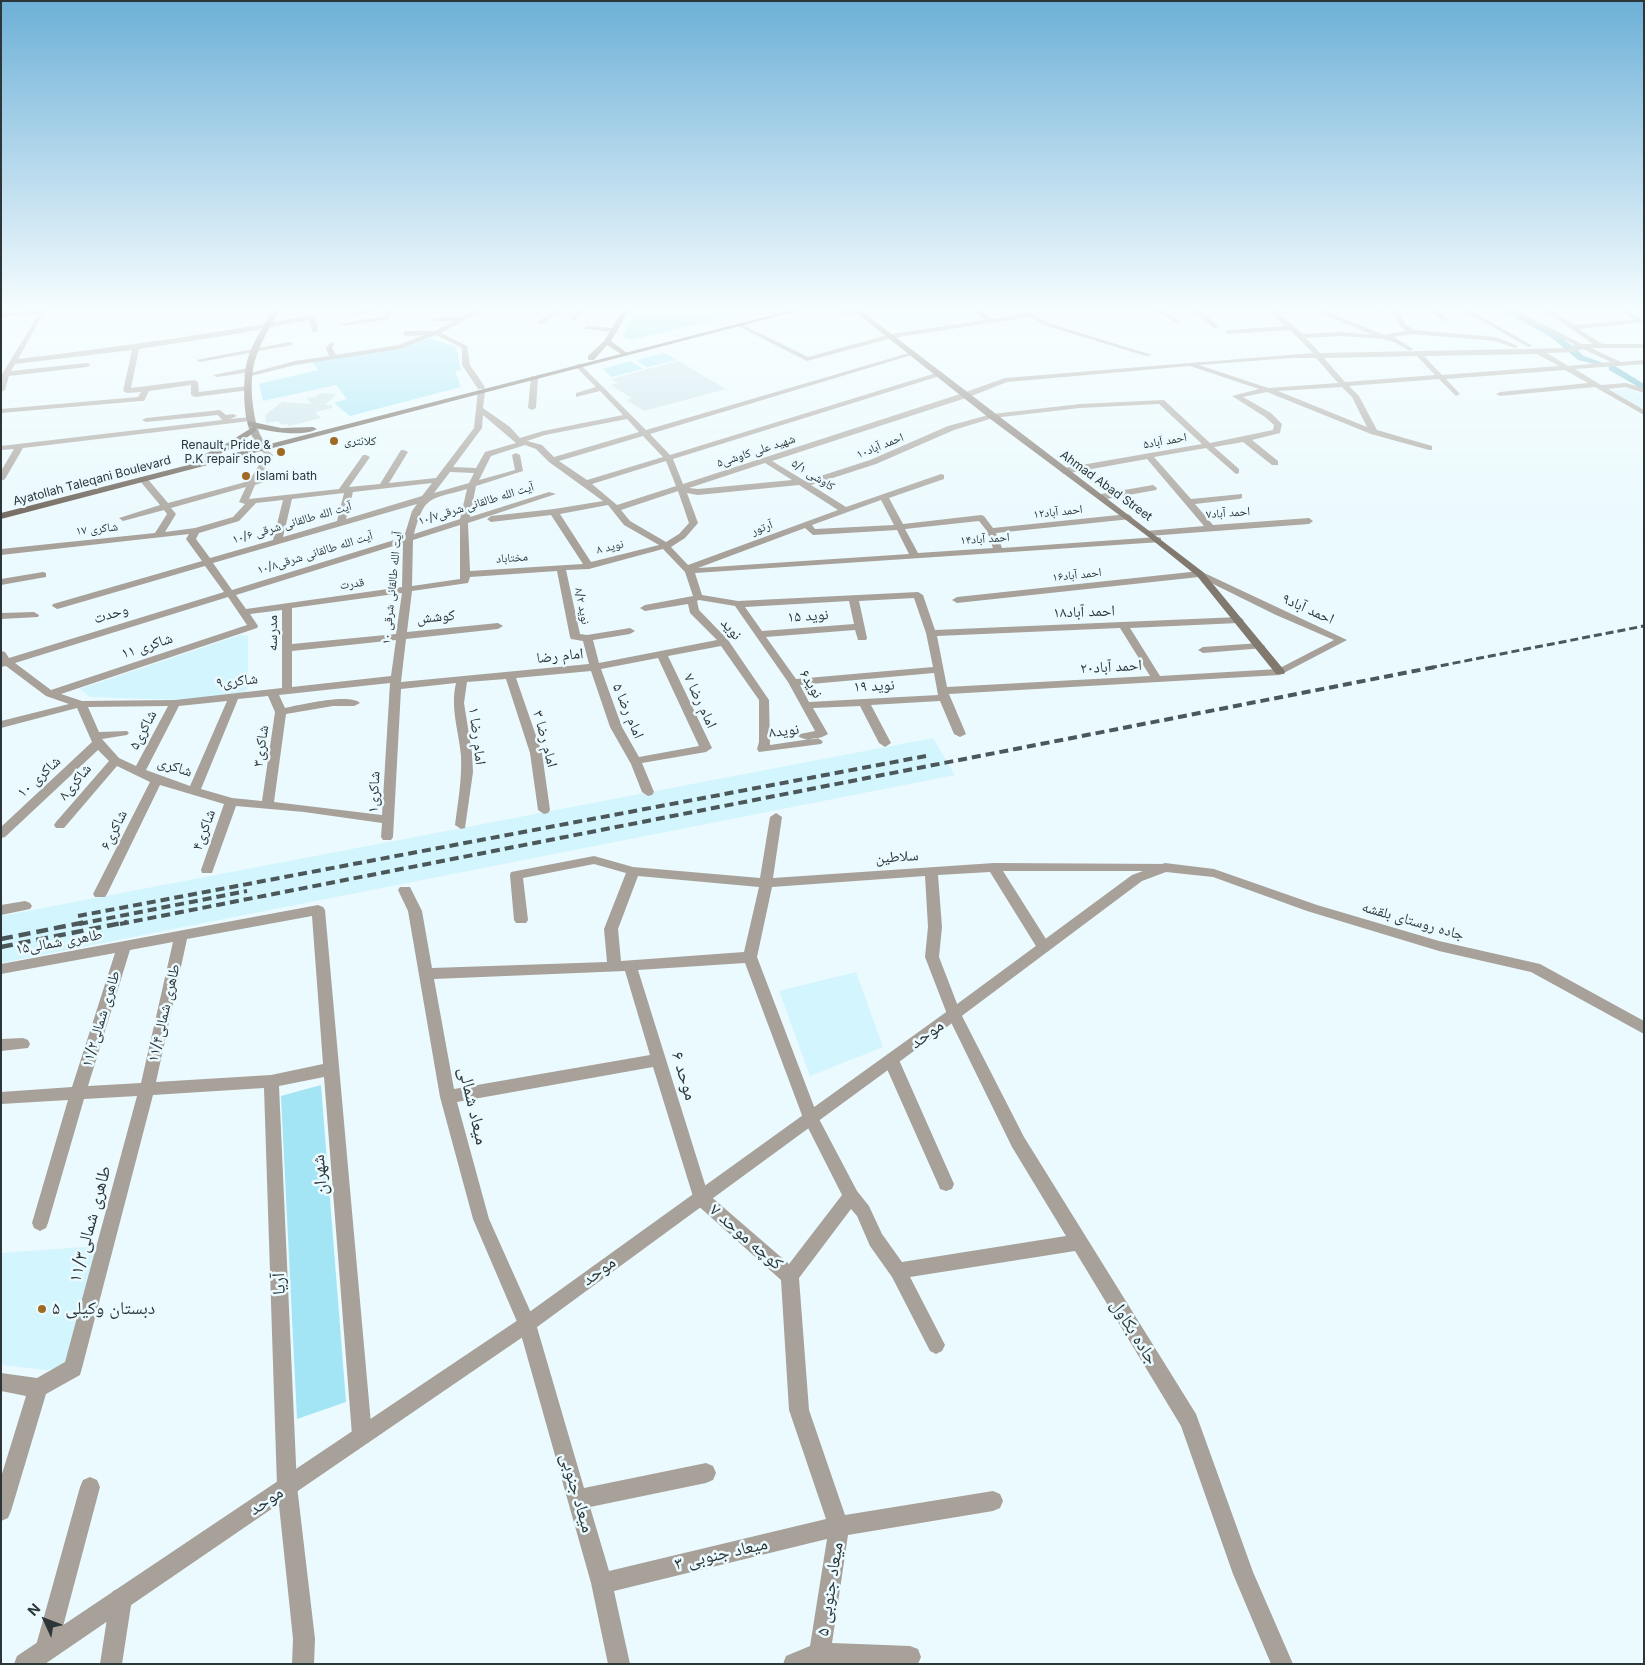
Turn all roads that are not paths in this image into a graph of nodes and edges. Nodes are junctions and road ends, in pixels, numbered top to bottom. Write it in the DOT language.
graph roads {
  1 [pos="128,388"];
  2 [pos="155,388"];
  3 [pos="194,388"];
  4 [pos="247,388"];
  5 [pos="486,388"];
  6 [pos="487,388"];
  7 [pos="533,388"];
  8 [pos="602,388"];
  9 [pos="798,388"];
  10 [pos="897,388"];
  11 [pos="956,388"];
  12 [pos="978,388"];
  13 [pos="985,388"];
  14 [pos="1261,388"];
  15 [pos="1303,388"];
  16 [pos="1347,388"];
  17 [pos="1449,388"];
  18 [pos="1576,388"];
  19 [pos="1600,388"];
  20 [pos="146,389"];
  21 [pos="481,389"];
  22 [pos="1268,390"];
  23 [pos="1456,394"];
  24 [pos="1500,394"];
  25 [pos="579,395"];
  26 [pos="966,395"];
  27 [pos="532,408"];
  28 [pos="480,409"];
  29 [pos="1,411"];
  30 [pos="1644,413"];
  31 [pos="628,416"];
  32 [pos="992,416"];
  33 [pos="146,420"];
  34 [pos="251,421"];
  35 [pos="321,428"];
  36 [pos="1374,432"];
  37 [pos="645,433"];
  38 [pos="1244,438"];
  39 [pos="522,442"];
  40 [pos="1206,445"];
  41 [pos="20,446"];
  42 [pos="262,446"];
  43 [pos="1,448"];
  44 [pos="1429,448"];
  45 [pos="404,452"];
  46 [pos="516,455"];
  47 [pos="1148,455"];
  48 [pos="366,457"];
  49 [pos="204,458"];
  50 [pos="669,458"];
  51 [pos="552,460"];
  52 [pos="767,461"];
  53 [pos="1275,463"];
  54 [pos="449,468"];
  55 [pos="1064,470"];
  56 [pos="480,471"];
  57 [pos="1236,471"];
  58 [pos="285,474"];
  59 [pos="941,477"];
  60 [pos="1,479"];
  61 [pos="144,479"];
  62 [pos="440,480"];
  63 [pos="252,483"];
  64 [pos="586,483"];
  65 [pos="803,483"];
  66 [pos="472,485"];
  67 [pos="383,486"];
  68 [pos="1153,488"];
  69 [pos="681,489"];
  70 [pos="346,490"];
  71 [pos="552,494"];
  72 [pos="1240,496"];
  73 [pos="288,497"];
  74 [pos="884,497"];
  75 [pos="424,498"];
  76 [pos="1101,498"];
  77 [pos="252,502"];
  78 [pos="1189,502"];
  79 [pos="166,506"];
  80 [pos="612,506"];
  81 [pos="845,510"];
  82 [pos="1,511"];
  83 [pos="554,512"];
  84 [pos="1,516"];
  85 [pos="1128,517"];
  86 [pos="123,518"];
  87 [pos="1309,521"];
  88 [pos="341,522"];
  89 [pos="464,522"];
  90 [pos="806,524"];
  91 [pos="901,527"];
  92 [pos="1210,527"];
  93 [pos="991,531"];
  94 [pos="196,532"];
  95 [pos="1148,532"];
  96 [pos="158,535"];
  97 [pos="408,538"];
  98 [pos="1158,540"];
  99 [pos="277,542"];
  100 [pos="664,546"];
  101 [pos="999,551"];
  102 [pos="1,552"];
  103 [pos="916,557"];
  104 [pos="206,561"];
  105 [pos="590,566"];
  106 [pos="561,567"];
  107 [pos="688,570"];
  108 [pos="1200,574"];
  109 [pos="43,575"];
  110 [pos="466,578"];
  111 [pos="1,582"];
  112 [pos="407,589"];
  113 [pos="229,593"];
  114 [pos="853,598"];
  115 [pos="695,599"];
  116 [pos="957,600"];
  117 [pos="738,604"];
  118 [pos="57,606"];
  119 [pos="287,606"];
  120 [pos="646,608"];
  121 [pos="243,612"];
  122 [pos="34,615"];
  123 [pos="1,616"];
  124 [pos="1239,620"];
  125 [pos="1123,625"];
  126 [pos="498,626"];
  127 [pos="859,627"];
  128 [pos="630,631"];
  129 [pos="931,633"];
  130 [pos="759,634"];
  131 [pos="400,635"];
  132 [pos="587,638"];
  133 [pos="862,638"];
  134 [pos="724,642"];
  135 [pos="1260,646"];
  136 [pos="287,648"];
  137 [pos="1203,650"];
  138 [pos="662,655"];
  139 [pos="3,660"];
  140 [pos="595,668"];
  141 [pos="937,670"];
  142 [pos="1280,672"];
  143 [pos="510,676"];
  144 [pos="1157,679"];
  145 [pos="462,681"];
  146 [pos="396,682"];
  147 [pos="793,682"];
  148 [pos="287,691"];
  149 [pos="272,692"];
  150 [pos="50,694"];
  151 [pos="943,694"];
  152 [pos="234,697"];
  153 [pos="864,702"];
  154 [pos="175,703"];
  155 [pos="354,703"];
  156 [pos="81,704"];
  157 [pos="806,705"];
  158 [pos="281,712"];
  159 [pos="1,725"];
  160 [pos="123,734"];
  161 [pos="960,734"];
  162 [pos="97,739"];
  163 [pos="765,742"];
  164 [pos="817,742"];
  165 [pos="884,743"];
  166 [pos="393,749"];
  167 [pos="115,761"];
  168 [pos="635,761"];
  169 [pos="139,772"];
  170 [pos="157,780"];
  171 [pos="194,791"];
  172 [pos="648,792"];
  173 [pos="231,802"];
  174 [pos="268,805"];
  175 [pos="544,810"];
  176 [pos="776,817"];
  177 [pos="388,820"];
  178 [pos="60,825"];
  179 [pos="461,825"];
  180 [pos="1,834"];
  181 [pos="387,837"];
  182 [pos="994,867"];
  183 [pos="1164,867"];
  184 [pos="207,870"];
  185 [pos="931,870"];
  186 [pos="633,871"];
  187 [pos="766,883"];
  188 [pos="405,890"];
  189 [pos="100,894"];
  190 [pos="25,906"];
  191 [pos="1,910"];
  192 [pos="318,910"];
  193 [pos="521,920"];
  194 [pos="181,936"];
  195 [pos="124,947"];
  196 [pos="1044,947"];
  197 [pos="750,958"];
  198 [pos="630,966"];
  199 [pos="614,967"];
  200 [pos="1,969"];
  201 [pos="427,974"];
  202 [pos="954,1014"];
  203 [pos="1644,1028"];
  204 [pos="23,1044"];
  205 [pos="1,1045"];
  206 [pos="659,1060"];
  207 [pos="891,1060"];
  208 [pos="331,1069"];
  209 [pos="271,1081"];
  210 [pos="147,1089"];
  211 [pos="78,1092"];
  212 [pos="1,1098"];
  213 [pos="448,1098"];
  214 [pos="811,1118"];
  215 [pos="946,1184"];
  216 [pos="851,1196"];
  217 [pos="701,1198"];
  218 [pos="40,1223"];
  219 [pos="1079,1242"];
  220 [pos="898,1271"];
  221 [pos="790,1276"];
  222 [pos="527,1324"];
  223 [pos="936,1345"];
  224 [pos="1,1382"];
  225 [pos="38,1388"];
  226 [pos="362,1436"];
  227 [pos="706,1473"];
  228 [pos="287,1486"];
  229 [pos="90,1487"];
  230 [pos="579,1499"];
  231 [pos="993,1501"];
  232 [pos="1,1511"];
  233 [pos="839,1526"];
  234 [pos="602,1583"];
  235 [pos="121,1599"];
  236 [pos="46,1650"];
  237 [pos="820,1653"];
  238 [pos="910,1657"];
  239 [pos="24,1664"];
  240 [pos="111,1664"];
  241 [pos="303,1664"];
  242 [pos="618,1664"];
  243 [pos="794,1664"];
  244 [pos="1282,1664"];
  1 -- 20 [label="street"];
  2 -- 20 [label="street"];
  3 -- 4 [label="street"];
  4 -- 34 [label="main road"];
  5 -- 21 [label="main road, Ayatollah Taleqani Boulevard"];
  6 -- 21 [label="main road, Ayatollah Taleqani Boulevard"];
  7 -- 27 [label="street"];
  8 -- 25 [label="street"];
  8 -- 31 [label="street"];
  9 -- 37 [label="street"];
  10 -- 50 [label="street"];
  11 -- 26 [label="main road, Ahmad Abad Street"];
  12 -- 26 [label="street"];
  13 -- 26 [label="street"];
  14 -- 22 [label="street"];
  15 -- 22 [label="street"];
  16 -- 36 [label="street"];
  17 -- 23 [label="street"];
  18 -- 24 [label="street"];
  19 -- 30 [label="street"];
  20 -- 29 [label="street"];
  21 -- 28 [label="street, آیت الله طالقانی شرقی ۱۰"];
  21 -- 35 [label="main road, Ayatollah Taleqani Boulevard"];
  21 -- 42 [label="main road, Ayatollah Taleqani Boulevard"];
  22 -- 36 [label="street"];
  22 -- 38 [label="street, احمد آباد۵"];
  26 -- 32 [label="main road, Ahmad Abad Street"];
  26 -- 52 [label="street, شهید علی کاوشی۵"];
  28 -- 39 [label="street, نوید"];
  28 -- 54 [label="street, آیت الله طالقانی شرقی ۱۰"];
  31 -- 37 [label="street"];
  31 -- 39 [label="street"];
  32 -- 40 [label="street, احمد آباد۱۰"];
  32 -- 55 [label="main road, Ahmad Abad Street"];
  32 -- 65 [label="street, احمد آباد۱۰"];
  33 -- 34 [label="street"];
  34 -- 35 [label="main road"];
  34 -- 41 [label="street"];
  34 -- 42 [label="main road"];
  34 -- 49 [label="main road"];
  35 -- 42 [label="main road, Ayatollah Taleqani Boulevard"];
  36 -- 44 [label="street"];
  37 -- 50 [label="street"];
  37 -- 51 [label="street"];
  38 -- 40 [label="street, احمد آباد۵"];
  38 -- 53 [label="street"];
  39 -- 51 [label="street, نوید"];
  39 -- 56 [label="street"];
  40 -- 47 [label="street, احمد آباد۵"];
  40 -- 57 [label="street, احمد آباد۱۰"];
  41 -- 43 [label="street"];
  41 -- 60 [label="street"];
  42 -- 49 [label="main road, Ayatollah Taleqani Boulevard"];
  42 -- 61 [label="main road, Ayatollah Taleqani Boulevard"];
  42 -- 63 [label="street"];
  45 -- 67 [label="street"];
  46 -- 66 [label="street, آیت الله طالقانی شرقی ۱۰/۶"];
  47 -- 55 [label="street, احمد آباد۵"];
  47 -- 78 [label="street"];
  48 -- 70 [label="street"];
  49 -- 82 [label="main road, Ayatollah Taleqani Boulevard"];
  50 -- 64 [label="street"];
  50 -- 69 [label="street"];
  51 -- 64 [label="street, نوید"];
  52 -- 65 [label="street, کاوشی ۵/۱"];
  52 -- 69 [label="street, شهید علی کاوشی۵"];
  54 -- 56 [label="street"];
  54 -- 62 [label="street, آیت الله طالقانی شرقی ۱۰"];
  55 -- 76 [label="main road, Ahmad Abad Street"];
  56 -- 66 [label="street"];
  58 -- 63 [label="street"];
  59 -- 74 [label="street, آرتور"];
  61 -- 79 [label="street"];
  61 -- 84 [label="main road, Ayatollah Taleqani Boulevard"];
  62 -- 67 [label="street"];
  62 -- 75 [label="street, آیت الله طالقانی شرقی ۱۰"];
  63 -- 77 [label="street"];
  63 -- 79 [label="street"];
  64 -- 80 [label="street, نوید"];
  65 -- 69 [label="street, احمد آباد۱۰"];
  65 -- 81 [label="street, کاوشی ۵/۱"];
  66 -- 75 [label="street, آیت الله طالقانی شرقی ۱۰/۶"];
  66 -- 89 [label="street"];
  67 -- 70 [label="street"];
  68 -- 76 [label="street"];
  69 -- 80 [label="street, شهید علی کاوشی۵"];
  69 -- 100 [label="street, نوید ۸"];
  70 -- 73 [label="street"];
  70 -- 88 [label="street"];
  71 -- 89 [label="street, آیت الله طالقانی شرقی۱۰/۷"];
  72 -- 78 [label="street"];
  73 -- 77 [label="street"];
  73 -- 99 [label="street"];
  74 -- 81 [label="street, آرتور"];
  74 -- 91 [label="street"];
  75 -- 88 [label="street, آیت الله طالقانی شرقی ۱۰/۶"];
  75 -- 97 [label="street, آیت الله طالقانی شرقی ۱۰"];
  76 -- 85 [label="main road, Ahmad Abad Street"];
  77 -- 94 [label="street, شاکری ۱۷"];
  78 -- 92 [label="street"];
  79 -- 86 [label="street"];
  79 -- 96 [label="street"];
  80 -- 83 [label="street, شهید علی کاوشی۵"];
  80 -- 100 [label="street, نوید"];
  81 -- 90 [label="street, آرتور"];
  83 -- 89 [label="street, شهید علی کاوشی۵"];
  83 -- 105 [label="street"];
  85 -- 93 [label="street, احمد آباد۱۲"];
  85 -- 95 [label="main road, Ahmad Abad Street"];
  87 -- 92 [label="street, احمد آباد۷"];
  88 -- 99 [label="street, آیت الله طالقانی شرقی ۱۰/۶"];
  89 -- 97 [label="street, آیت الله طالقانی شرقی۱۰/۷"];
  89 -- 110 [label="street"];
  90 -- 91 [label="street"];
  90 -- 107 [label="street, آرتور"];
  91 -- 93 [label="street"];
  91 -- 103 [label="street"];
  92 -- 95 [label="street, احمد آباد۷"];
  93 -- 101 [label="street"];
  94 -- 96 [label="street, شاکری ۱۷"];
  94 -- 104 [label="street"];
  95 -- 98 [label="main road, Ahmad Abad Street"];
  96 -- 102 [label="street, شاکری ۱۷"];
  97 -- 112 [label="street, آیت الله طالقانی شرقی ۱۰"];
  97 -- 113 [label="street, آیت الله طالقانی شرقی۱۰/۸"];
  98 -- 101 [label="street, احمد آباد۱۴"];
  98 -- 108 [label="main road, Ahmad Abad Street"];
  99 -- 104 [label="street, آیت الله طالقانی شرقی ۱۰/۶"];
  100 -- 105 [label="street, نوید ۸"];
  100 -- 107 [label="street, نوید"];
  101 -- 103 [label="street, احمد آباد۱۴"];
  103 -- 107 [label="street, احمد آباد۱۴"];
  104 -- 113 [label="street"];
  104 -- 118 [label="street, آیت الله طالقانی شرقی ۱۰/۶"];
  105 -- 106 [label="street, نوید ۸"];
  106 -- 110 [label="street, مختاباد"];
  106 -- 132 [label="street, نوید ۸/۲"];
  107 -- 115 [label="street, نوید"];
  108 -- 116 [label="street, احمد آباد۱۶"];
  108 -- 124 [label="main road, Ahmad Abad Street"];
  108 -- 142 [label="street, احمد آباد۹"];
  109 -- 111 [label="street"];
  110 -- 112 [label="street, قدرت"];
  112 -- 119 [label="street, قدرت"];
  112 -- 131 [label="street, آیت الله طالقانی شرقی ۱۰"];
  113 -- 121 [label="street"];
  113 -- 139 [label="street, وحدت"];
  114 -- 117 [label="street"];
  114 -- 127 [label="street"];
  114 -- 129 [label="street"];
  115 -- 117 [label="street"];
  115 -- 120 [label="street"];
  115 -- 134 [label="street, نوید"];
  117 -- 130 [label="street, نوید۶"];
  119 -- 121 [label="street, قدرت"];
  119 -- 136 [label="street, مدرسه"];
  121 -- 150 [label="street, شاکری ۱۱"];
  122 -- 123 [label="street"];
  124 -- 125 [label="street, احمد آباد۱۸"];
  124 -- 135 [label="main road, Ahmad Abad Street"];
  125 -- 129 [label="street, احمد آباد۱۸"];
  125 -- 144 [label="street"];
  126 -- 131 [label="street, کوشش"];
  127 -- 130 [label="street, نوید ۱۵"];
  127 -- 133 [label="street"];
  128 -- 132 [label="street"];
  129 -- 141 [label="street"];
  130 -- 147 [label="street, نوید۶"];
  131 -- 136 [label="street, کوشش"];
  131 -- 146 [label="street, آیت الله طالقانی شرقی ۱۰"];
  132 -- 140 [label="street, امام رضا ۵"];
  134 -- 138 [label="street, امام رضا"];
  134 -- 163 [label="street, نوید"];
  135 -- 137 [label="street"];
  135 -- 142 [label="main road, Ahmad Abad Street"];
  136 -- 148 [label="street, مدرسه"];
  138 -- 140 [label="street, امام رضا"];
  138 -- 168 [label="street, امام رضا ۷"];
  139 -- 150 [label="street"];
  140 -- 143 [label="street, امام رضا"];
  140 -- 168 [label="street, امام رضا ۵"];
  141 -- 147 [label="street"];
  141 -- 151 [label="street"];
  142 -- 144 [label="street, احمد آباد۲۰"];
  143 -- 145 [label="street, امام رضا"];
  143 -- 175 [label="street, امام رضا ۳"];
  144 -- 151 [label="street, احمد آباد۲۰"];
  145 -- 146 [label="street, امام رضا"];
  145 -- 179 [label="street, امام رضا ۱"];
  146 -- 148 [label="street, شاکری۹"];
  146 -- 166 [label="street, آیت الله طالقانی شرقی ۱۰"];
  147 -- 157 [label="street, نوید۶"];
  148 -- 149 [label="street, شاکری۹"];
  149 -- 152 [label="street, شاکری۹"];
  149 -- 158 [label="street, شاکری۳"];
  150 -- 156 [label="street"];
  151 -- 153 [label="street, نوید ۱۹"];
  151 -- 161 [label="street"];
  152 -- 154 [label="street, شاکری۹"];
  152 -- 171 [label="street"];
  153 -- 157 [label="street, نوید ۱۹"];
  153 -- 165 [label="street"];
  154 -- 156 [label="street, شاکری۹"];
  154 -- 169 [label="street, شاکری۵"];
  155 -- 158 [label="street"];
  156 -- 159 [label="street"];
  156 -- 162 [label="street, شاکری"];
  157 -- 163 [label="street, نوید۶"];
  158 -- 174 [label="street, شاکری۳"];
  160 -- 162 [label="street"];
  162 -- 167 [label="street, شاکری"];
  162 -- 180 [label="street, شاکری ۱۰"];
  163 -- 164 [label="street, نوید۸"];
  166 -- 177 [label="street, شاکری۱"];
  167 -- 169 [label="street, شاکری"];
  167 -- 178 [label="street, شاکری۸"];
  168 -- 172 [label="street, امام رضا ۵"];
  169 -- 170 [label="street, شاکری"];
  170 -- 171 [label="street, شاکری"];
  170 -- 189 [label="street, شاکری۶"];
  171 -- 173 [label="street, شاکری"];
  173 -- 174 [label="street, شاکری"];
  173 -- 184 [label="street, شاکری۴"];
  174 -- 177 [label="street, شاکری"];
  176 -- 187 [label="street"];
  177 -- 181 [label="street, شاکری۱"];
  182 -- 183 [label="street, سلاطین"];
  182 -- 185 [label="street, سلاطین"];
  182 -- 196 [label="street"];
  183 -- 196 [label="street, موحد"];
  183 -- 203 [label="street, جاده روستای بلقشه"];
  185 -- 187 [label="street, سلاطین"];
  185 -- 202 [label="street, جاده بکاول"];
  186 -- 187 [label="street, سلاطین"];
  186 -- 193 [label="street, سلاطین"];
  186 -- 199 [label="street"];
  187 -- 197 [label="street"];
  188 -- 201 [label="street, میعاد شمالی"];
  190 -- 191 [label="street"];
  192 -- 194 [label="street, طاهری شمالی۱۵"];
  192 -- 208 [label="street, شهران"];
  194 -- 195 [label="street, طاهری شمالی۱۵"];
  194 -- 210 [label="street, طاهری شمالی۱۱/۴"];
  195 -- 200 [label="street, طاهری شمالی۱۵"];
  195 -- 211 [label="street, طاهری شمالی۱۱/۲"];
  196 -- 202 [label="street, موحد"];
  197 -- 198 [label="street"];
  197 -- 214 [label="street"];
  198 -- 199 [label="street"];
  198 -- 206 [label="street, موحد ۶"];
  199 -- 201 [label="street"];
  201 -- 213 [label="street, میعاد شمالی"];
  202 -- 207 [label="street, موحد"];
  202 -- 219 [label="street, جاده بکاول"];
  204 -- 205 [label="street"];
  206 -- 213 [label="street"];
  206 -- 217 [label="street, موحد ۶"];
  207 -- 214 [label="street, موحد"];
  207 -- 215 [label="street"];
  208 -- 209 [label="street"];
  208 -- 226 [label="street, شهران"];
  209 -- 210 [label="street"];
  209 -- 228 [label="street, آریا"];
  210 -- 211 [label="street"];
  210 -- 225 [label="street, طاهری شمالی۱۱/۳"];
  211 -- 212 [label="street"];
  211 -- 218 [label="street, طاهری شمالی۱۱/۲"];
  213 -- 222 [label="street, میعاد شمالی"];
  214 -- 216 [label="street"];
  214 -- 217 [label="street, موحد"];
  216 -- 220 [label="street"];
  216 -- 221 [label="street"];
  217 -- 221 [label="street, کوچه موحد ۷"];
  217 -- 222 [label="street, موحد"];
  219 -- 220 [label="street"];
  219 -- 244 [label="street, جاده بکاول"];
  220 -- 223 [label="street"];
  221 -- 233 [label="street"];
  222 -- 226 [label="street, موحد"];
  222 -- 230 [label="street, میعاد جنوبی"];
  224 -- 225 [label="street"];
  225 -- 232 [label="street"];
  226 -- 228 [label="street, موحد"];
  227 -- 230 [label="street"];
  228 -- 235 [label="street, موحد"];
  228 -- 241 [label="street, آریا"];
  229 -- 236 [label="street"];
  230 -- 234 [label="street, میعاد جنوبی"];
  231 -- 233 [label="street, میعاد جنوبی ۳"];
  233 -- 234 [label="street, میعاد جنوبی ۳"];
  233 -- 237 [label="street, میعاد جنوبی ۵"];
  234 -- 242 [label="street, میعاد جنوبی"];
  235 -- 236 [label="street, موحد"];
  235 -- 240 [label="street"];
  236 -- 239 [label="street, موحد"];
  237 -- 238 [label="street"];
  237 -- 243 [label="street, میعاد جنوبی ۵"];
}
